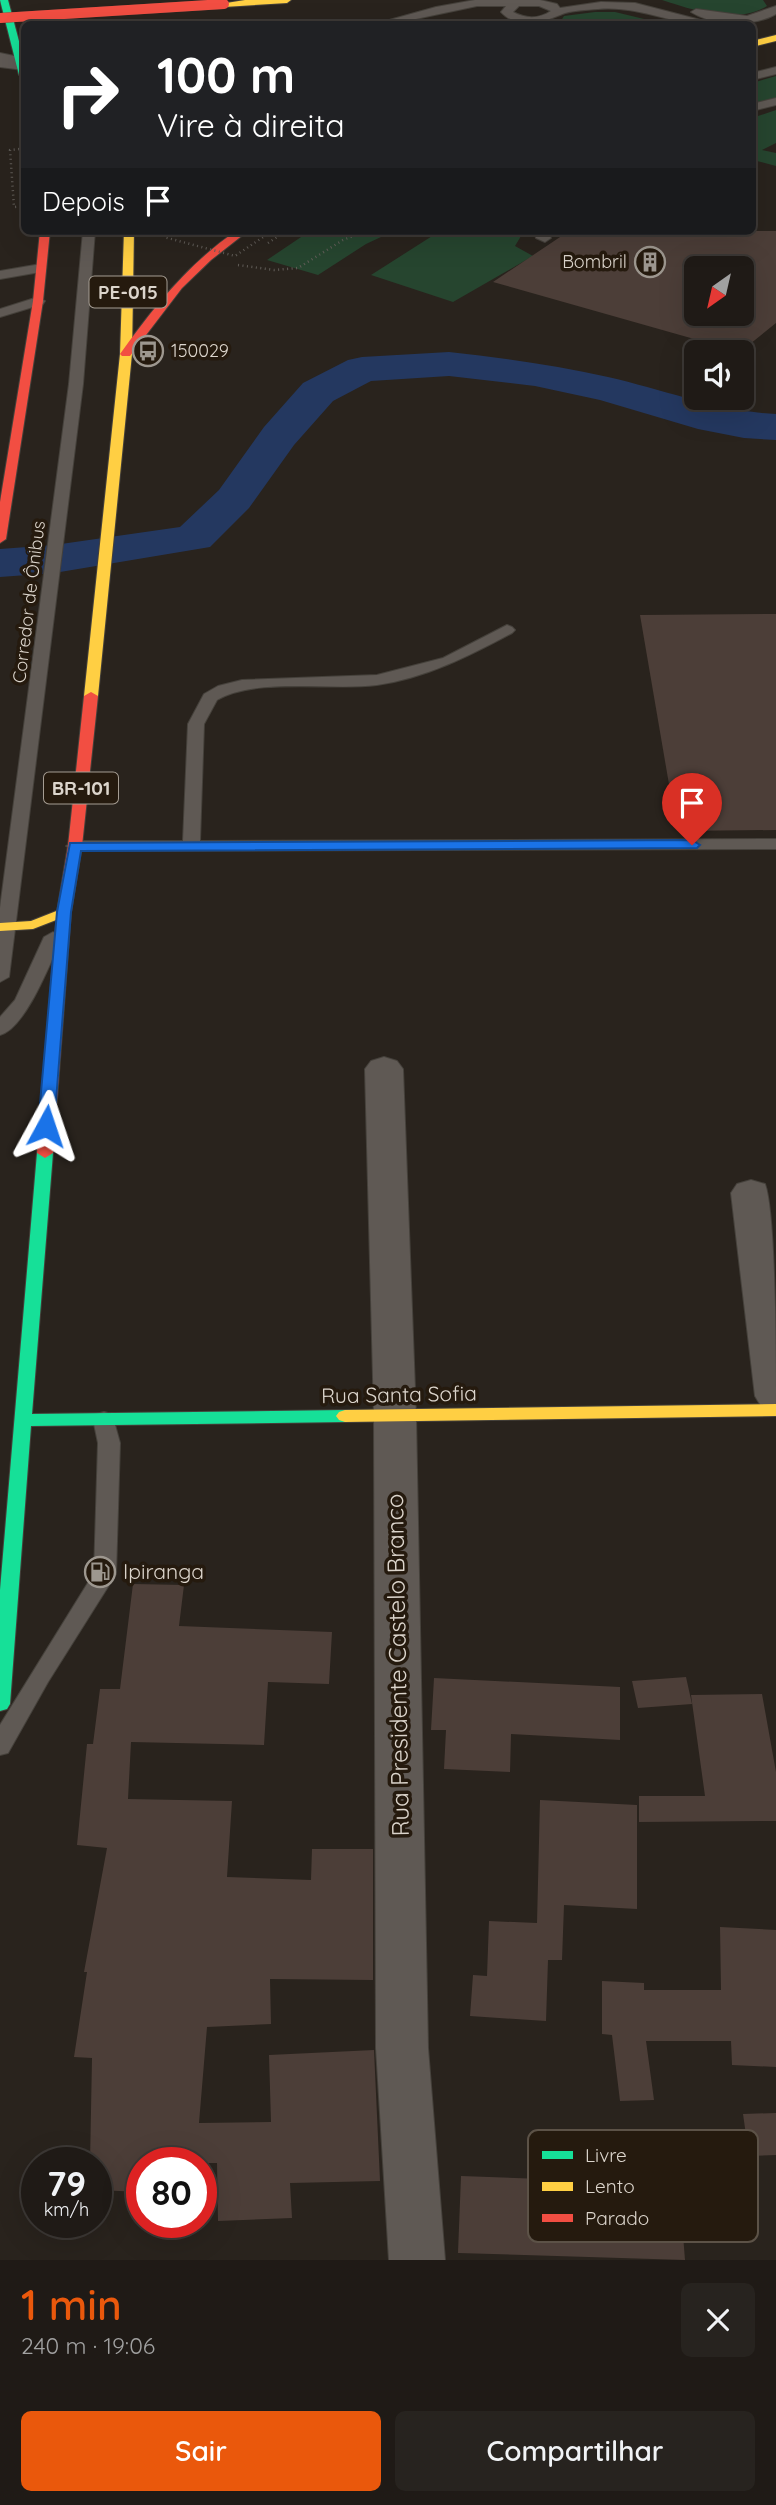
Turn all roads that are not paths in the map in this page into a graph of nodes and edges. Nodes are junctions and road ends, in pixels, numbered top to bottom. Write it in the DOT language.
graph roads {
  1 [pos="4,0"];
  2 [pos="34,0"];
  3 [pos="56,0"];
  4 [pos="85,0"];
  5 [pos="287,0"];
  6 [pos="560,0"];
  7 [pos="653,0"];
  8 [pos="541,3"];
  9 [pos="515,4"];
  10 [pos="776,9"];
  11 [pos="557,12"];
  12 [pos="34,21"];
  13 [pos="66,21"];
  14 [pos="80,21"];
  15 [pos="91,21"];
  16 [pos="393,21"];
  17 [pos="538,21"];
  18 [pos="547,21"];
  19 [pos="699,21"];
  20 [pos="776,23"];
  21 [pos="756,26"];
  22 [pos="4,30"];
  23 [pos="756,30"];
  24 [pos="776,38"];
  25 [pos="756,43"];
  26 [pos="15,67"];
  27 [pos="776,71"];
  28 [pos="756,76"];
  29 [pos="776,101"];
  30 [pos="756,107"];
  31 [pos="45,235"];
  32 [pos="89,235"];
  33 [pos="129,235"];
  34 [pos="237,235"];
  35 [pos="41,268"];
  36 [pos="0,277"];
  37 [pos="39,294"];
  38 [pos="0,313"];
  39 [pos="126,354"];
  40 [pos="6,448"];
  41 [pos="1,530"];
  42 [pos="0,539"];
  43 [pos="508,630"];
  44 [pos="776,844"];
  45 [pos="75,846"];
  46 [pos="191,847"];
  47 [pos="64,912"];
  48 [pos="3,927"];
  49 [pos="0,978"];
  50 [pos="0,1030"];
  51 [pos="384,1069"];
  52 [pos="751,1193"];
  53 [pos="776,1396"];
  54 [pos="776,1410"];
  55 [pos="395,1416"];
  56 [pos="104,1419"];
  57 [pos="22,1420"];
  58 [pos="0,1704"];
  59 [pos="0,1746"];
  60 [pos="417,2260"];
  1 -- 22 [label="main road"];
  2 -- 12 [label="lane"];
  3 -- 13 [label="lane"];
  4 -- 15 [label="main road"];
  5 -- 14 [label="main road, bridge"];
  6 -- 8 [label="lane"];
  7 -- 10 [label="lane"];
  8 -- 9 [label="lane"];
  8 -- 11 [label="lane"];
  9 -- 16 [label="lane"];
  9 -- 17 [label="lane"];
  11 -- 18 [label="lane"];
  11 -- 19 [label="lane"];
  20 -- 21 [label="lane"];
  20 -- 23 [label="lane"];
  22 -- 26 [label="main road"];
  24 -- 25 [label="main road"];
  27 -- 28 [label="lane"];
  29 -- 30 [label="lane"];
  31 -- 35 [label="main road"];
  32 -- 48 [label="lane, Corredor de Ônibus"];
  33 -- 39 [label="main road, PE-015"];
  34 -- 39 [label="main road, BR-101"];
  35 -- 36 [label="lane"];
  35 -- 37 [label="main road"];
  36 -- 37 [label="lane"];
  37 -- 38 [label="lane"];
  37 -- 40 [label="main road"];
  39 -- 45 [label="main road, BR-101"];
  40 -- 41 [label="main road"];
  41 -- 42 [label="main road"];
  43 -- 46 [label="lane"];
  44 -- 46 [label="lane"];
  45 -- 46 [label="lane"];
  45 -- 47 [label="main road, BR-101"];
  47 -- 48 [label="main road"];
  47 -- 50 [label="lane"];
  47 -- 57 [label="main road, BR-101"];
  48 -- 49 [label="lane, Corredor de Ônibus"];
  51 -- 55 [label="street, Rua Presidente Castelo Branco"];
  52 -- 53 [label="street"];
  54 -- 55 [label="main road, Rua Santa Sofia"];
  55 -- 56 [label="main road, Rua Santa Sofia"];
  55 -- 60 [label="street, Rua Presidente Castelo Branco"];
  56 -- 57 [label="main road, Rua Santa Sofia"];
  56 -- 59 [label="lane"];
  57 -- 58 [label="main road, BR-101"];
}
